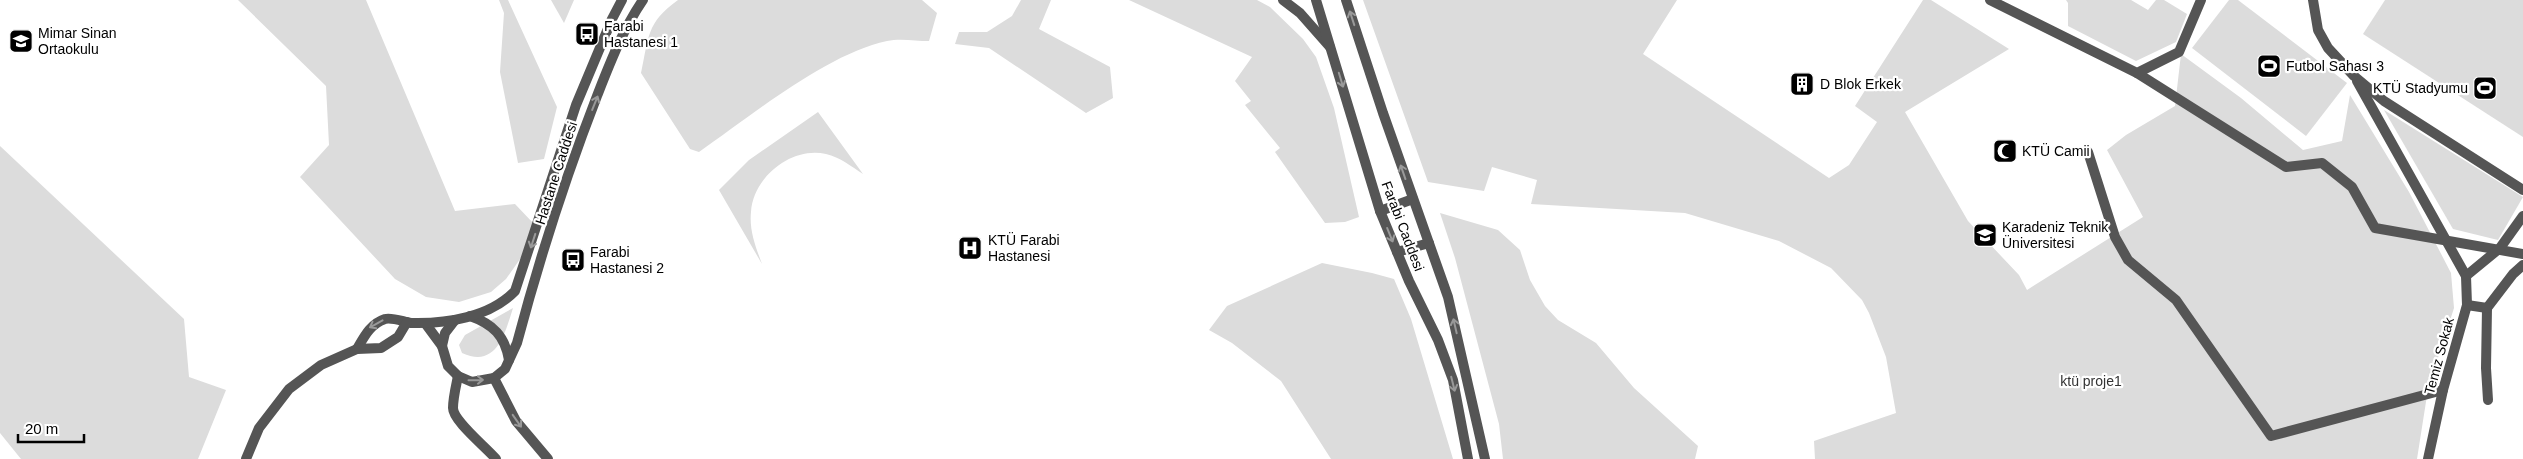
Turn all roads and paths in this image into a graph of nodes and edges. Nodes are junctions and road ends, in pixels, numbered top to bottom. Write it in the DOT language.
graph roads {
  1 [pos="622,0"];
  2 [pos="643,0"];
  3 [pos="1283,0"];
  4 [pos="1316,0"];
  5 [pos="1346,0"];
  6 [pos="1990,0"];
  7 [pos="2201,0"];
  8 [pos="2313,0"];
  9 [pos="1331,48"];
  10 [pos="2136,73"];
  11 [pos="2354,76"];
  12 [pos="2088,152"];
  13 [pos="2523,190"];
  14 [pos="1412,200"];
  15 [pos="1380,211"];
  16 [pos="2523,216"];
  17 [pos="2448,242"];
  18 [pos="1429,243"];
  19 [pos="2500,248"];
  20 [pos="1397,252"];
  21 [pos="2523,254"];
  22 [pos="2523,265"];
  23 [pos="2466,276"];
  24 [pos="2467,305"];
  25 [pos="2487,308"];
  26 [pos="470,316"];
  27 [pos="455,320"];
  28 [pos="407,322"];
  29 [pos="425,323"];
  30 [pos="442,346"];
  31 [pos="357,349"];
  32 [pos="508,360"];
  33 [pos="458,376"];
  34 [pos="494,378"];
  35 [pos="2443,390"];
  36 [pos="2488,400"];
  37 [pos="246,459"];
  38 [pos="496,459"];
  39 [pos="548,459"];
  40 [pos="1468,459"];
  41 [pos="1484,459"];
  42 [pos="2428,459"];
  1 -- 26 [label="street, Hastane Caddesi, one-way"];
  32 -- 2 [label="street, Hastane Caddesi, one-way"];
  3 -- 9 [label="street"];
  4 -- 9 [label="street, Farabi Caddesi"];
  14 -- 5 [label="street, Farabi Caddesi, one-way"];
  6 -- 10 [label="street"];
  7 -- 10 [label="street"];
  8 -- 11 [label="street"];
  9 -- 15 [label="street, Farabi Caddesi, one-way"];
  10 -- 17 [label="street"];
  11 -- 13 [label="street"];
  11 -- 17 [label="street"];
  12 -- 35 [label="street"];
  14 -- 15 [label="street"];
  14 -- 18 [label="street, Farabi Caddesi"];
  15 -- 20 [label="street, Farabi Caddesi, one-way"];
  16 -- 19 [label="street"];
  17 -- 19 [label="street"];
  17 -- 23 [label="street"];
  18 -- 20 [label="street"];
  41 -- 18 [label="street, Farabi Caddesi, one-way"];
  19 -- 21 [label="street"];
  19 -- 23 [label="street"];
  20 -- 40 [label="street, Farabi Caddesi, one-way"];
  22 -- 25 [label="street"];
  23 -- 24 [label="street"];
  24 -- 25 [label="street, Temiz Sokak"];
  24 -- 35 [label="street, Temiz Sokak"];
  25 -- 36 [label="street"];
  26 -- 27 [label="street, Hastane Caddesi"];
  26 -- 32 [label="street"];
  27 -- 29 [label="street, Hastane Caddesi"];
  27 -- 30 [label="street"];
  28 -- 29 [label="street, Hastane Caddesi"];
  28 -- 31 [label="street"];
  28 -- 31 [label="street, Hastane Caddesi, one-way"];
  29 -- 30 [label="street"];
  30 -- 33 [label="street"];
  31 -- 37 [label="street"];
  32 -- 34 [label="street, Hastane Caddesi"];
  33 -- 34 [label="street, one-way"];
  33 -- 38 [label="street"];
  34 -- 39 [label="street, one-way"];
  35 -- 42 [label="street, Temiz Sokak"];
}
